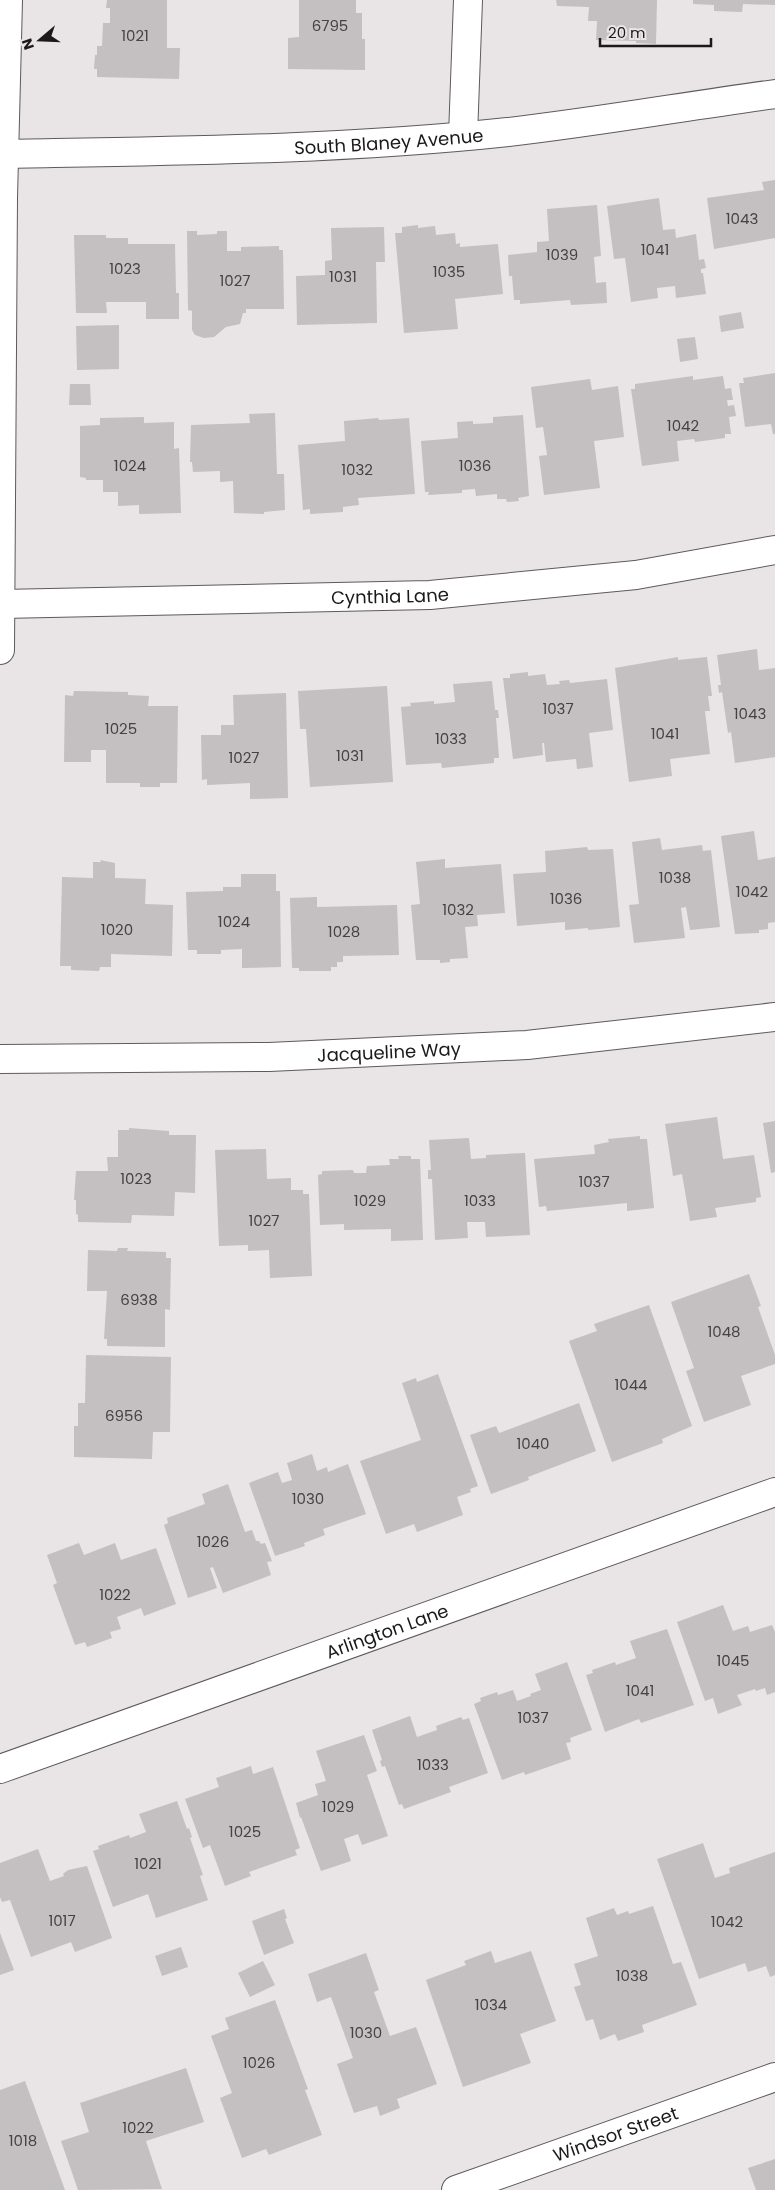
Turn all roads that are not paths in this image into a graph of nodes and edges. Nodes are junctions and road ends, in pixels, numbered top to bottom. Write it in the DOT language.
graph roads {
  1 [pos="8,0"];
  2 [pos="468,0"];
  3 [pos="775,94"];
  4 [pos="463,136"];
  5 [pos="2,154"];
  6 [pos="775,550"];
  7 [pos="2,604"];
  8 [pos="0,650"];
  9 [pos="775,1017"];
  10 [pos="0,1060"];
  11 [pos="775,1492"];
  12 [pos="0,1769"];
  13 [pos="775,2077"];
  14 [pos="456,2190"];
  1 -- 5 [label="street"];
  2 -- 4 [label="street"];
  3 -- 4 [label="street, South Blaney Avenue"];
  4 -- 5 [label="street, South Blaney Avenue"];
  5 -- 7 [label="street"];
  6 -- 7 [label="street, Cynthia Lane"];
  7 -- 8 [label="street"];
  9 -- 10 [label="street, Jacqueline Way"];
  11 -- 12 [label="street, Arlington Lane"];
  13 -- 14 [label="street, Windsor Street"];
}
